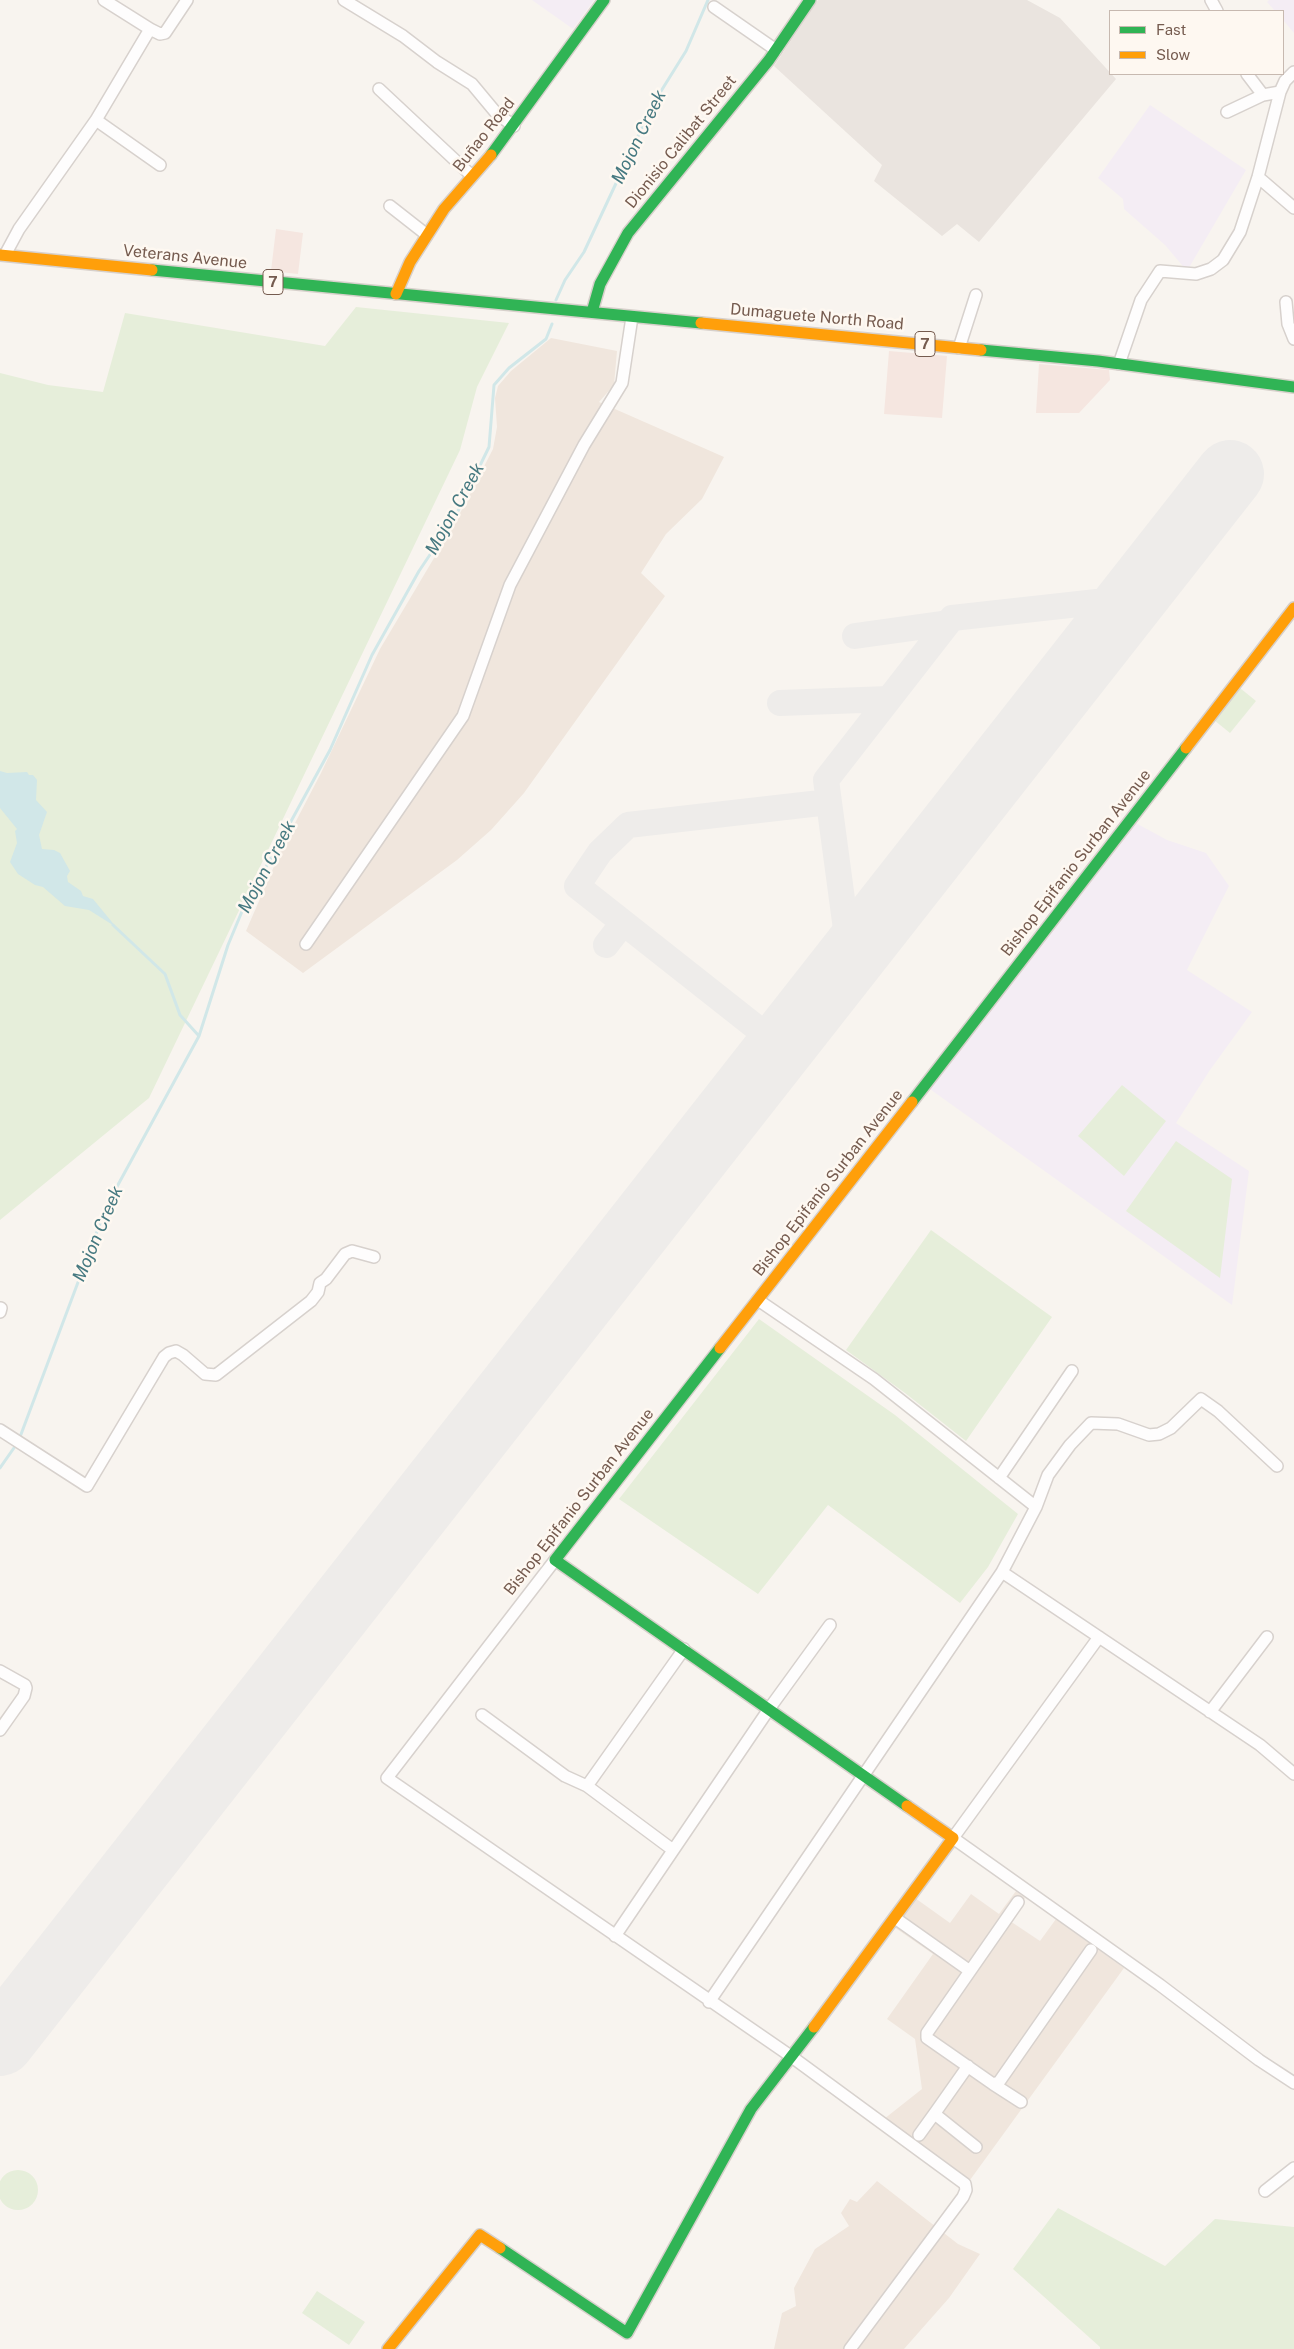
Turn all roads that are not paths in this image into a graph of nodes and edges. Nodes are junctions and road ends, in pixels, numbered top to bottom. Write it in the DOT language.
graph roads {
  1 [pos="104,0"];
  2 [pos="187,0"];
  3 [pos="344,0"];
  4 [pos="604,0"];
  5 [pos="810,0"];
  6 [pos="714,7"];
  7 [pos="150,30"];
  8 [pos="776,50"];
  9 [pos="1294,72"];
  10 [pos="1248,75"];
  11 [pos="379,89"];
  12 [pos="1280,92"];
  13 [pos="1262,95"];
  14 [pos="1227,112"];
  15 [pos="96,120"];
  16 [pos="514,126"];
  17 [pos="160,165"];
  18 [pos="472,176"];
  19 [pos="1258,177"];
  20 [pos="390,206"];
  21 [pos="1294,208"];
  22 [pos="427,235"];
  23 [pos="2,255"];
  24 [pos="396,294"];
  25 [pos="976,295"];
  26 [pos="1286,302"];
  27 [pos="546,307"];
  28 [pos="592,312"];
  29 [pos="632,317"];
  30 [pos="1294,339"];
  31 [pos="959,348"];
  32 [pos="1119,364"];
  33 [pos="1294,387"];
  34 [pos="1293,611"];
  35 [pos="306,944"];
  36 [pos="374,1257"];
  37 [pos="758,1300"];
  38 [pos="1072,1370"];
  39 [pos="0,1430"];
  40 [pos="1277,1466"];
  41 [pos="998,1478"];
  42 [pos="1036,1507"];
  43 [pos="555,1560"];
  44 [pos="1002,1572"];
  45 [pos="830,1625"];
  46 [pos="1099,1636"];
  47 [pos="1267,1637"];
  48 [pos="684,1649"];
  49 [pos="0,1671"];
  50 [pos="769,1709"];
  51 [pos="1210,1712"];
  52 [pos="482,1715"];
  53 [pos="0,1730"];
  54 [pos="1294,1774"];
  55 [pos="864,1775"];
  56 [pos="587,1786"];
  57 [pos="953,1838"];
  58 [pos="673,1850"];
  59 [pos="1018,1902"];
  60 [pos="895,1918"];
  61 [pos="615,1936"];
  62 [pos="1091,1950"];
  63 [pos="970,1971"];
  64 [pos="709,2002"];
  65 [pos="792,2057"];
  66 [pos="968,2066"];
  67 [pos="1294,2083"];
  68 [pos="993,2084"];
  69 [pos="1021,2102"];
  70 [pos="937,2110"];
  71 [pos="919,2135"];
  72 [pos="976,2147"];
  73 [pos="1294,2168"];
  74 [pos="1265,2191"];
  75 [pos="388,2349"];
  76 [pos="850,2349"];
  1 -- 7 [label="street"];
  2 -- 7 [label="street"];
  3 -- 16 [label="street"];
  4 -- 16 [label="main road, Buñao Road"];
  5 -- 8 [label="main road, Dionisio Calibat Street"];
  6 -- 8 [label="street"];
  7 -- 15 [label="street"];
  8 -- 28 [label="main road, Dionisio Calibat Street"];
  9 -- 12 [label="street"];
  10 -- 13 [label="street"];
  11 -- 18 [label="street"];
  12 -- 13 [label="street"];
  12 -- 19 [label="street"];
  13 -- 14 [label="street"];
  15 -- 17 [label="street"];
  15 -- 23 [label="street"];
  16 -- 18 [label="main road, Buñao Road"];
  18 -- 22 [label="main road, Buñao Road"];
  19 -- 21 [label="street"];
  19 -- 32 [label="street"];
  20 -- 22 [label="street"];
  22 -- 24 [label="main road, Buñao Road"];
  23 -- 24 [label="main road, Veterans Avenue / 7"];
  24 -- 27 [label="main road, Veterans Avenue / 7"];
  25 -- 31 [label="street"];
  26 -- 30 [label="street"];
  27 -- 28 [label="main road, Dumaguete North Road / 7"];
  28 -- 29 [label="main road, Dumaguete North Road / 7"];
  29 -- 31 [label="main road, Dumaguete North Road / 7"];
  29 -- 35 [label="street"];
  31 -- 32 [label="main road, Dumaguete North Road / 7"];
  32 -- 33 [label="main road, Dumaguete North Road / 7"];
  34 -- 37 [label="main road, Bishop Epifanio Surban Avenue"];
  36 -- 39 [label="street"];
  37 -- 41 [label="street"];
  37 -- 43 [label="main road, Bishop Epifanio Surban Avenue"];
  38 -- 41 [label="street"];
  40 -- 42 [label="street"];
  41 -- 42 [label="street"];
  42 -- 44 [label="street"];
  43 -- 48 [label="main road"];
  43 -- 61 [label="street, Bishop Epifanio Surban Avenue"];
  44 -- 46 [label="street"];
  44 -- 55 [label="street"];
  45 -- 50 [label="street"];
  46 -- 51 [label="street"];
  46 -- 57 [label="street"];
  47 -- 51 [label="street"];
  48 -- 50 [label="main road"];
  48 -- 56 [label="street"];
  49 -- 53 [label="street"];
  50 -- 55 [label="main road"];
  50 -- 58 [label="street"];
  51 -- 54 [label="street"];
  52 -- 56 [label="street"];
  55 -- 57 [label="main road"];
  55 -- 64 [label="street"];
  56 -- 58 [label="street"];
  57 -- 60 [label="main road"];
  57 -- 67 [label="street"];
  58 -- 61 [label="street"];
  59 -- 63 [label="street"];
  60 -- 63 [label="street"];
  60 -- 65 [label="main road"];
  61 -- 64 [label="street"];
  62 -- 68 [label="street"];
  63 -- 66 [label="street"];
  64 -- 65 [label="street"];
  65 -- 75 [label="main road"];
  65 -- 76 [label="street"];
  66 -- 68 [label="street"];
  66 -- 70 [label="street"];
  68 -- 69 [label="street"];
  70 -- 71 [label="street"];
  70 -- 72 [label="street"];
  73 -- 74 [label="street"];
}
